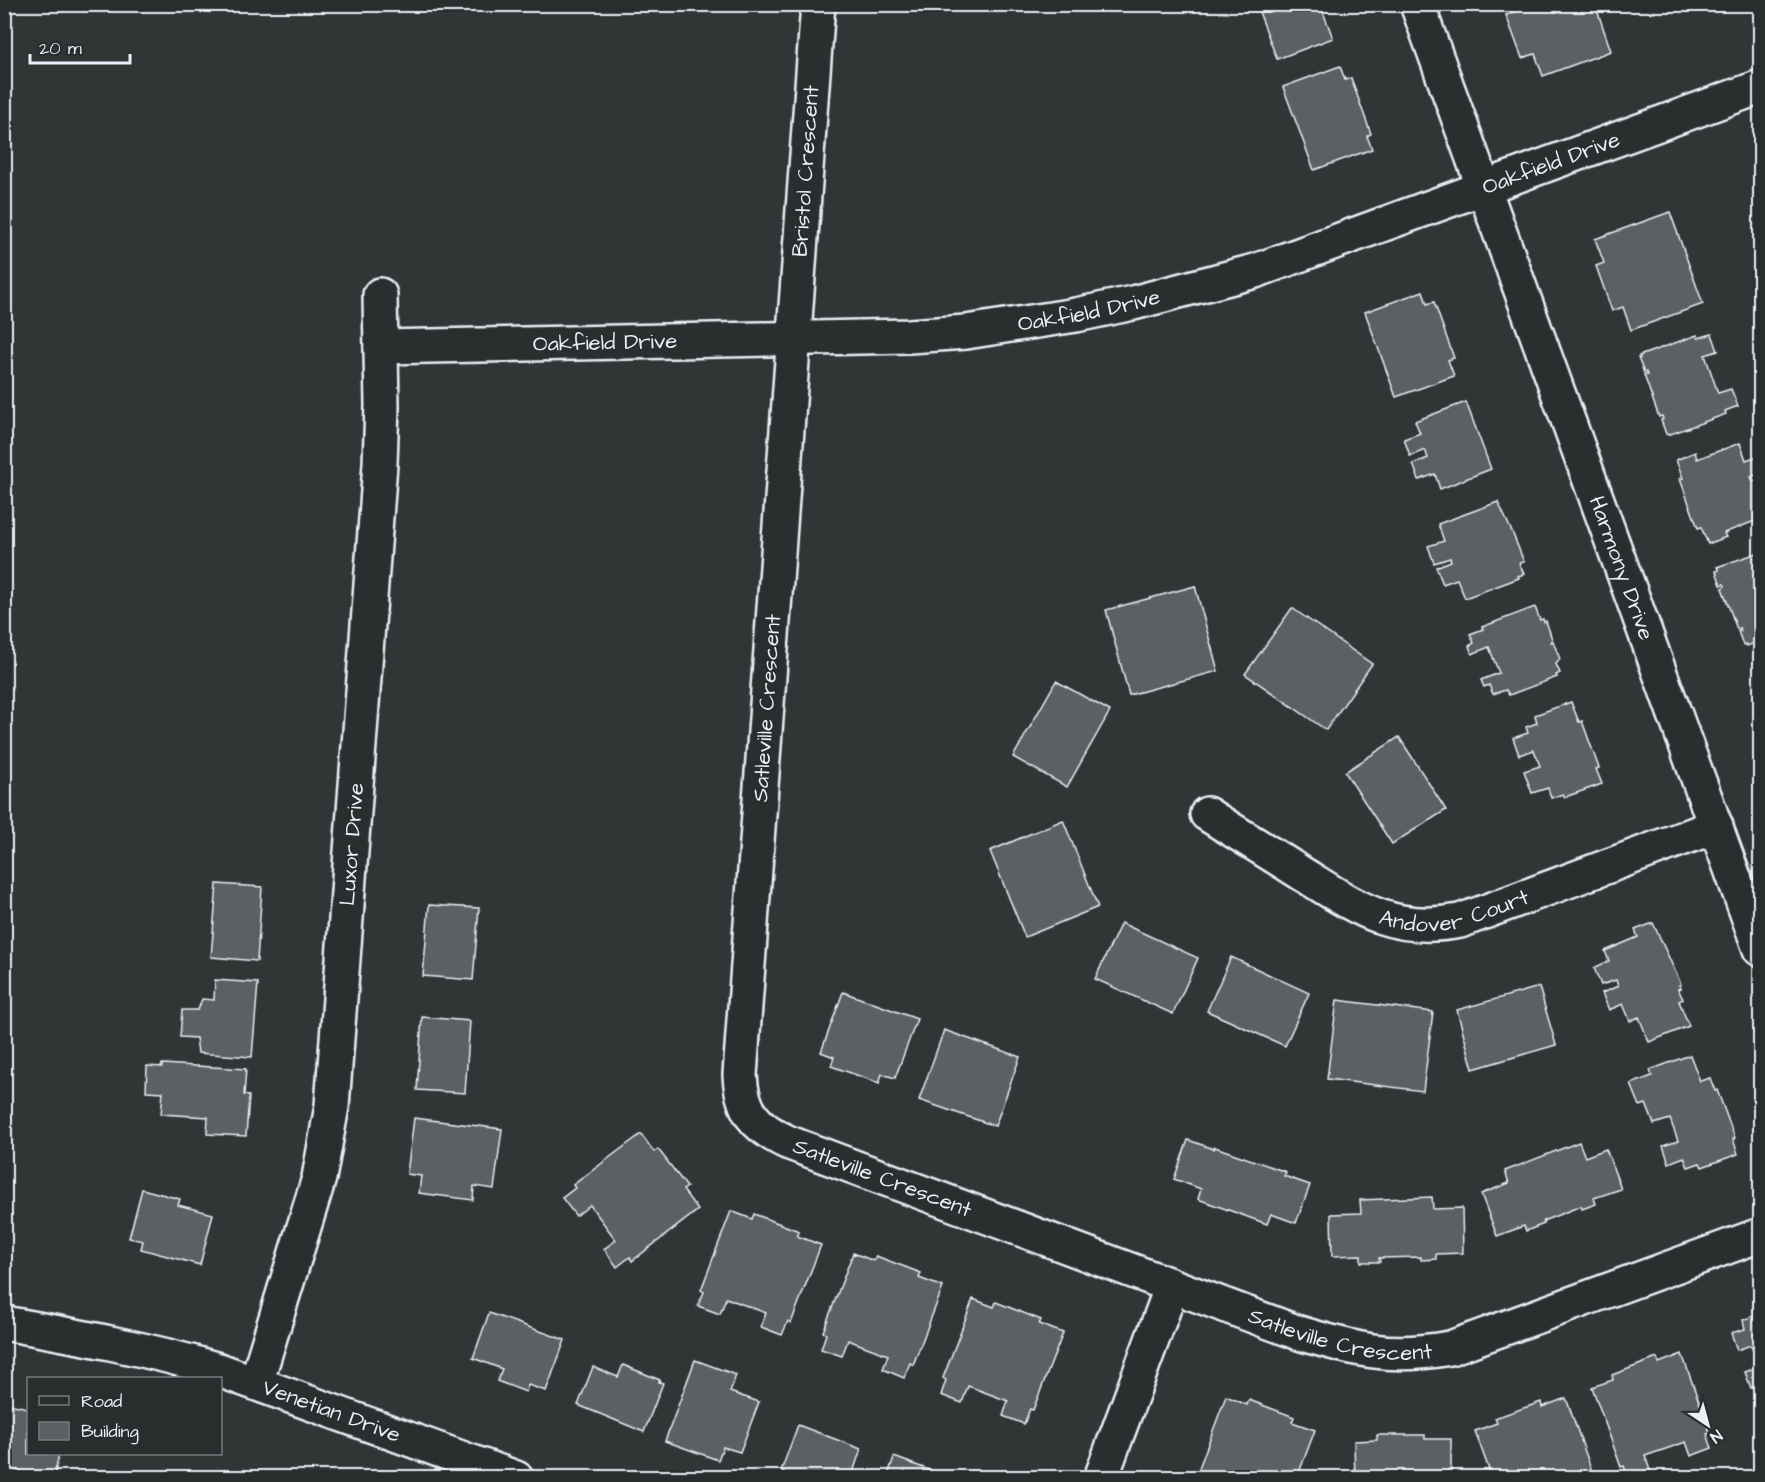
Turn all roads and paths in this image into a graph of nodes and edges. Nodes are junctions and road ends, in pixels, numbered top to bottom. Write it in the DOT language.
graph roads {
  1 [pos="818,4"];
  2 [pos="1417,4"];
  3 [pos="1761,87"];
  4 [pos="1484,188"];
  5 [pos="380,295"];
  6 [pos="794,339"];
  7 [pos="381,347"];
  8 [pos="1207,814"];
  9 [pos="1716,826"];
  10 [pos="1761,949"];
  11 [pos="1761,1235"];
  12 [pos="1172,1286"];
  13 [pos="4,1323"];
  14 [pos="256,1383"];
  15 [pos="516,1478"];
  16 [pos="1101,1478"];
  1 -- 6 [label="street, Bristol Crescent"];
  2 -- 4 [label="street"];
  3 -- 4 [label="street, Oakfield Drive"];
  4 -- 6 [label="street, Oakfield Drive"];
  4 -- 9 [label="street, Harmony Drive"];
  5 -- 7 [label="street, Luxor Drive"];
  6 -- 7 [label="street, Oakfield Drive"];
  6 -- 12 [label="street, Satleville Crescent"];
  7 -- 14 [label="street, Luxor Drive"];
  8 -- 9 [label="street, Andover Court"];
  9 -- 10 [label="street, Harmony Drive"];
  11 -- 12 [label="street, Satleville Crescent"];
  12 -- 16 [label="street"];
  13 -- 14 [label="street, Venetian Drive"];
  14 -- 15 [label="street, Venetian Drive"];
}
